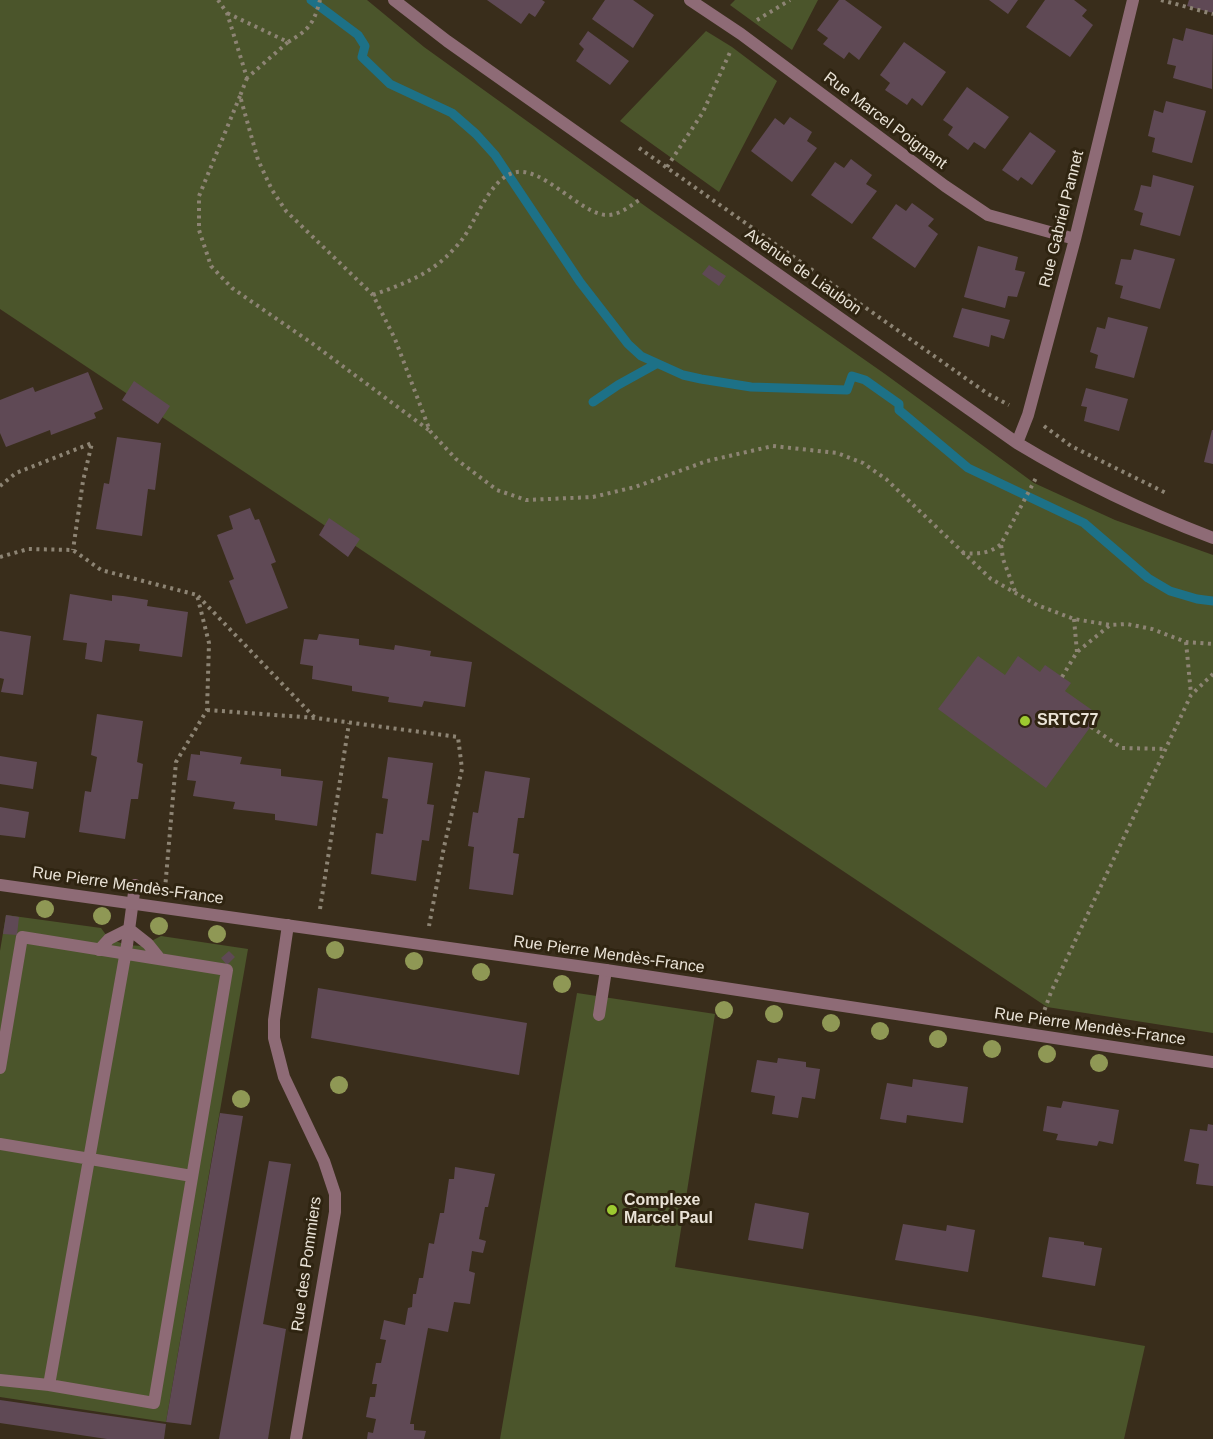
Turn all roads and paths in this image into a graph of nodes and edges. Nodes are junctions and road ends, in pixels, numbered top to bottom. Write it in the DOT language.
graph roads {
  1 [pos="218,0"];
  2 [pos="394,0"];
  3 [pos="690,0"];
  4 [pos="790,0"];
  5 [pos="1133,0"];
  6 [pos="1161,0"];
  7 [pos="320,1"];
  8 [pos="227,13"];
  9 [pos="1213,14"];
  10 [pos="741,34"];
  11 [pos="288,42"];
  12 [pos="247,78"];
  13 [pos="240,96"];
  14 [pos="639,147"];
  15 [pos="667,167"];
  16 [pos="652,186"];
  17 [pos="1075,239"];
  18 [pos="374,295"];
  19 [pos="1028,414"];
  20 [pos="430,431"];
  21 [pos="1017,443"];
  22 [pos="0,486"];
  23 [pos="1029,491"];
  24 [pos="1177,498"];
  25 [pos="1213,537"];
  26 [pos="1001,544"];
  27 [pos="73,550"];
  28 [pos="962,553"];
  29 [pos="0,557"];
  30 [pos="1015,592"];
  31 [pos="197,594"];
  32 [pos="1074,619"];
  33 [pos="1110,626"];
  34 [pos="1186,642"];
  35 [pos="1213,644"];
  36 [pos="1077,652"];
  37 [pos="1213,674"];
  38 [pos="1062,677"];
  39 [pos="1191,695"];
  40 [pos="207,710"];
  41 [pos="316,718"];
  42 [pos="349,723"];
  43 [pos="1090,727"];
  44 [pos="1165,748"];
  45 [pos="0,885"];
  46 [pos="135,885"];
  47 [pos="165,889"];
  48 [pos="133,903"];
  49 [pos="319,911"];
  50 [pos="288,925"];
  51 [pos="429,927"];
  52 [pos="129,929"];
  53 [pos="99,950"];
  54 [pos="125,954"];
  55 [pos="160,959"];
  56 [pos="606,970"];
  57 [pos="599,1015"];
  58 [pos="1041,1018"];
  59 [pos="1213,1062"];
  60 [pos="0,1068"];
  61 [pos="0,1144"];
  62 [pos="90,1160"];
  63 [pos="192,1176"];
  64 [pos="0,1380"];
  65 [pos="50,1385"];
  66 [pos="296,1439"];
  1 -- 8 [label="path"];
  2 -- 16 [label="street, Avenue de Liaubon"];
  3 -- 10 [label="street, Rue Marcel Poignant"];
  4 -- 10 [label="path"];
  5 -- 17 [label="street, Rue Gabriel Pannet"];
  6 -- 9 [label="path"];
  7 -- 11 [label="path"];
  8 -- 11 [label="path"];
  8 -- 12 [label="path"];
  10 -- 15 [label="path"];
  10 -- 17 [label="street, Rue Marcel Poignant"];
  11 -- 12 [label="path"];
  12 -- 13 [label="path"];
  13 -- 18 [label="path"];
  13 -- 20 [label="path"];
  14 -- 15 [label="path"];
  15 -- 16 [label="path"];
  15 -- 19 [label="path"];
  16 -- 18 [label="path"];
  16 -- 21 [label="street, Avenue de Liaubon"];
  17 -- 19 [label="street, Rue Gabriel Pannet"];
  18 -- 20 [label="path"];
  19 -- 21 [label="street, Rue Gabriel Pannet"];
  19 -- 24 [label="path"];
  20 -- 28 [label="path"];
  21 -- 25 [label="street, Avenue de Liaubon"];
  22 -- 27 [label="path"];
  23 -- 26 [label="path"];
  26 -- 28 [label="path"];
  26 -- 30 [label="path"];
  27 -- 29 [label="path"];
  27 -- 31 [label="path"];
  28 -- 30 [label="path"];
  30 -- 32 [label="path"];
  31 -- 40 [label="path"];
  31 -- 41 [label="path"];
  32 -- 33 [label="path"];
  32 -- 36 [label="path"];
  33 -- 34 [label="path"];
  33 -- 36 [label="path"];
  34 -- 35 [label="path"];
  34 -- 39 [label="path"];
  36 -- 38 [label="path"];
  37 -- 39 [label="path"];
  39 -- 44 [label="path"];
  40 -- 41 [label="path"];
  40 -- 47 [label="path"];
  41 -- 42 [label="path"];
  42 -- 49 [label="path"];
  42 -- 51 [label="path"];
  43 -- 44 [label="path"];
  44 -- 58 [label="path"];
  45 -- 48 [label="street, Rue Pierre Mendès-France"];
  46 -- 48 [label="street"];
  48 -- 50 [label="street, Rue Pierre Mendès-France"];
  48 -- 52 [label="street"];
  50 -- 56 [label="street, Rue Pierre Mendès-France"];
  50 -- 66 [label="street, Rue des Pommiers"];
  52 -- 53 [label="street"];
  52 -- 54 [label="street"];
  52 -- 55 [label="street"];
  53 -- 54 [label="street"];
  53 -- 60 [label="street"];
  54 -- 55 [label="street"];
  54 -- 62 [label="street"];
  55 -- 63 [label="street"];
  56 -- 57 [label="street"];
  56 -- 59 [label="street, Rue Pierre Mendès-France"];
  61 -- 62 [label="street"];
  62 -- 63 [label="street"];
  62 -- 65 [label="street"];
  63 -- 65 [label="street"];
  64 -- 65 [label="street"];
}
